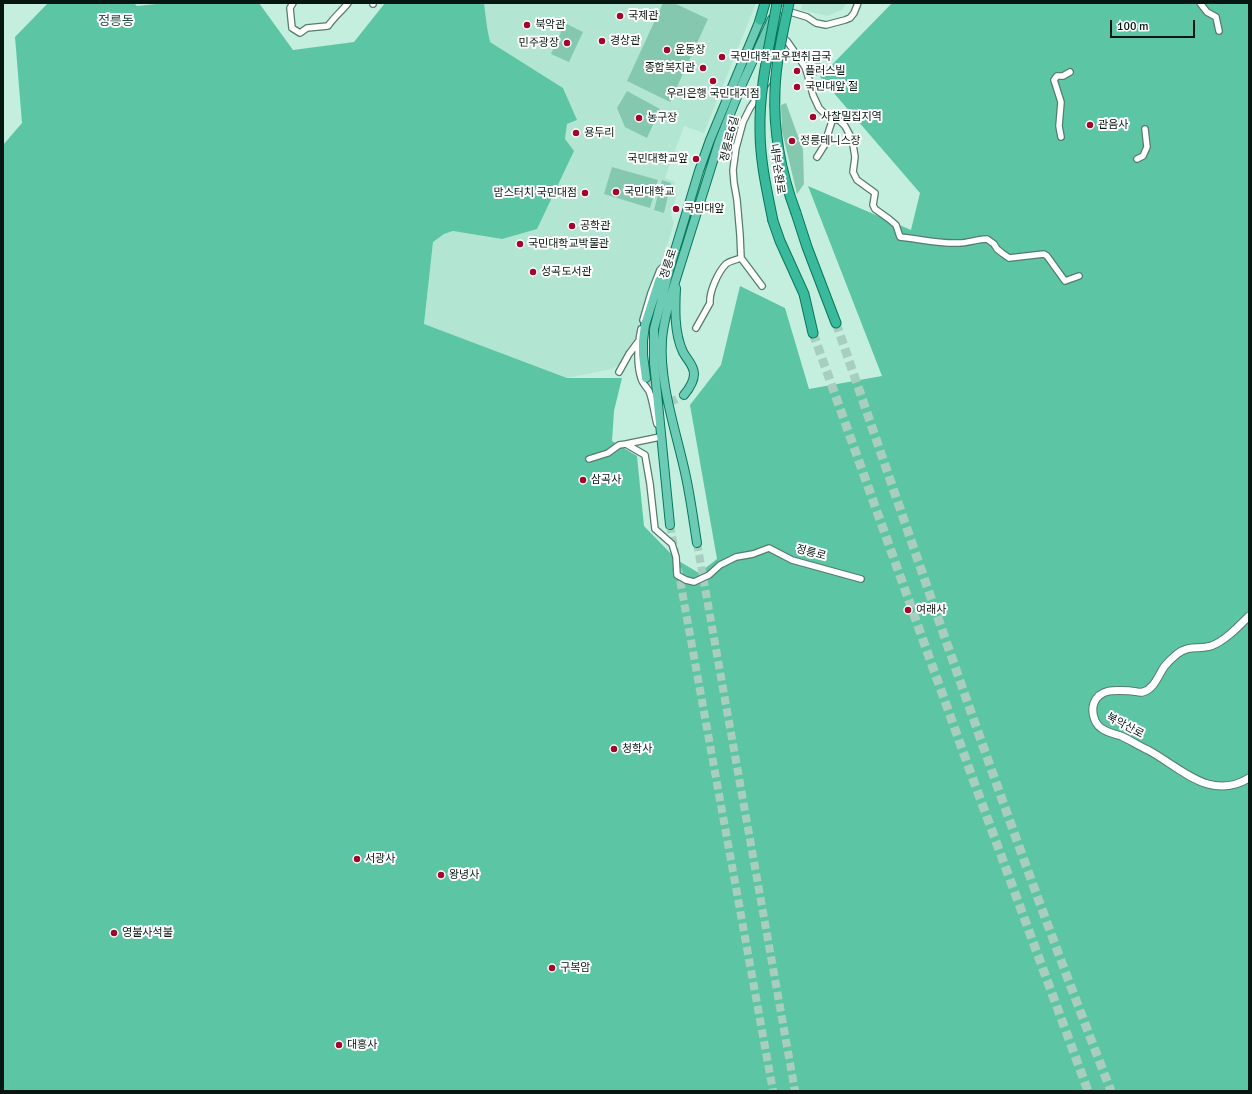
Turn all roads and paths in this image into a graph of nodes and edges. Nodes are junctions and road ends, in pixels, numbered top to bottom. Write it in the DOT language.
graph roads {
  1 [pos="293,3"];
  2 [pos="348,3"];
  3 [pos="765,3"];
  4 [pos="789,3"];
  5 [pos="858,3"];
  6 [pos="1200,3"];
  7 [pos="778,5"];
  8 [pos="760,20"];
  9 [pos="1218,31"];
  10 [pos="776,32"];
  11 [pos="1070,72"];
  12 [pos="833,118"];
  13 [pos="1145,129"];
  14 [pos="1061,137"];
  15 [pos="817,157"];
  16 [pos="1137,159"];
  17 [pos="691,195"];
  18 [pos="687,246"];
  19 [pos="673,257"];
  20 [pos="741,258"];
  21 [pos="670,267"];
  22 [pos="1079,276"];
  23 [pos="676,279"];
  24 [pos="762,286"];
  25 [pos="836,323"];
  26 [pos="696,328"];
  27 [pos="813,333"];
  28 [pos="638,342"];
  29 [pos="619,372"];
  30 [pos="646,378"];
  31 [pos="684,395"];
  32 [pos="660,437"];
  33 [pos="626,444"];
  34 [pos="589,458"];
  35 [pos="667,487"];
  36 [pos="670,525"];
  37 [pos="697,543"];
  38 [pos="861,579"];
  39 [pos="1249,616"];
  40 [pos="1249,778"];
  1 -- 2 [label="street"];
  3 -- 8 [label="highway"];
  4 -- 25 [label="highway, 내부순환로, bridge"];
  5 -- 7 [label="street"];
  6 -- 9 [label="street"];
  7 -- 10 [label="street, 정릉로6길"];
  7 -- 18 [label="main road, 정릉로"];
  7 -- 27 [label="highway, 내부순환로, bridge"];
  8 -- 17 [label="main road, 정릉로"];
  10 -- 12 [label="street"];
  10 -- 20 [label="street, 정릉로6길"];
  11 -- 14 [label="street"];
  12 -- 15 [label="street"];
  12 -- 22 [label="street"];
  13 -- 16 [label="street"];
  17 -- 18 [label="main road"];
  17 -- 19 [label="main road, 정릉로"];
  18 -- 23 [label="main road, 정릉로"];
  19 -- 21 [label="main road, 정릉로"];
  19 -- 28 [label="street, 정릉로"];
  20 -- 24 [label="street"];
  20 -- 26 [label="street"];
  21 -- 30 [label="main road"];
  21 -- 35 [label="main road, 정릉로"];
  23 -- 31 [label="main road"];
  23 -- 37 [label="main road, 정릉로"];
  28 -- 29 [label="street, 정릉로"];
  28 -- 32 [label="street, 정릉로"];
  32 -- 33 [label="street"];
  32 -- 35 [label="street, 정릉로"];
  33 -- 34 [label="street"];
  33 -- 38 [label="street, 정릉로"];
  35 -- 36 [label="main road, 정릉로"];
  39 -- 40 [label="street, 북악산로"];
}
